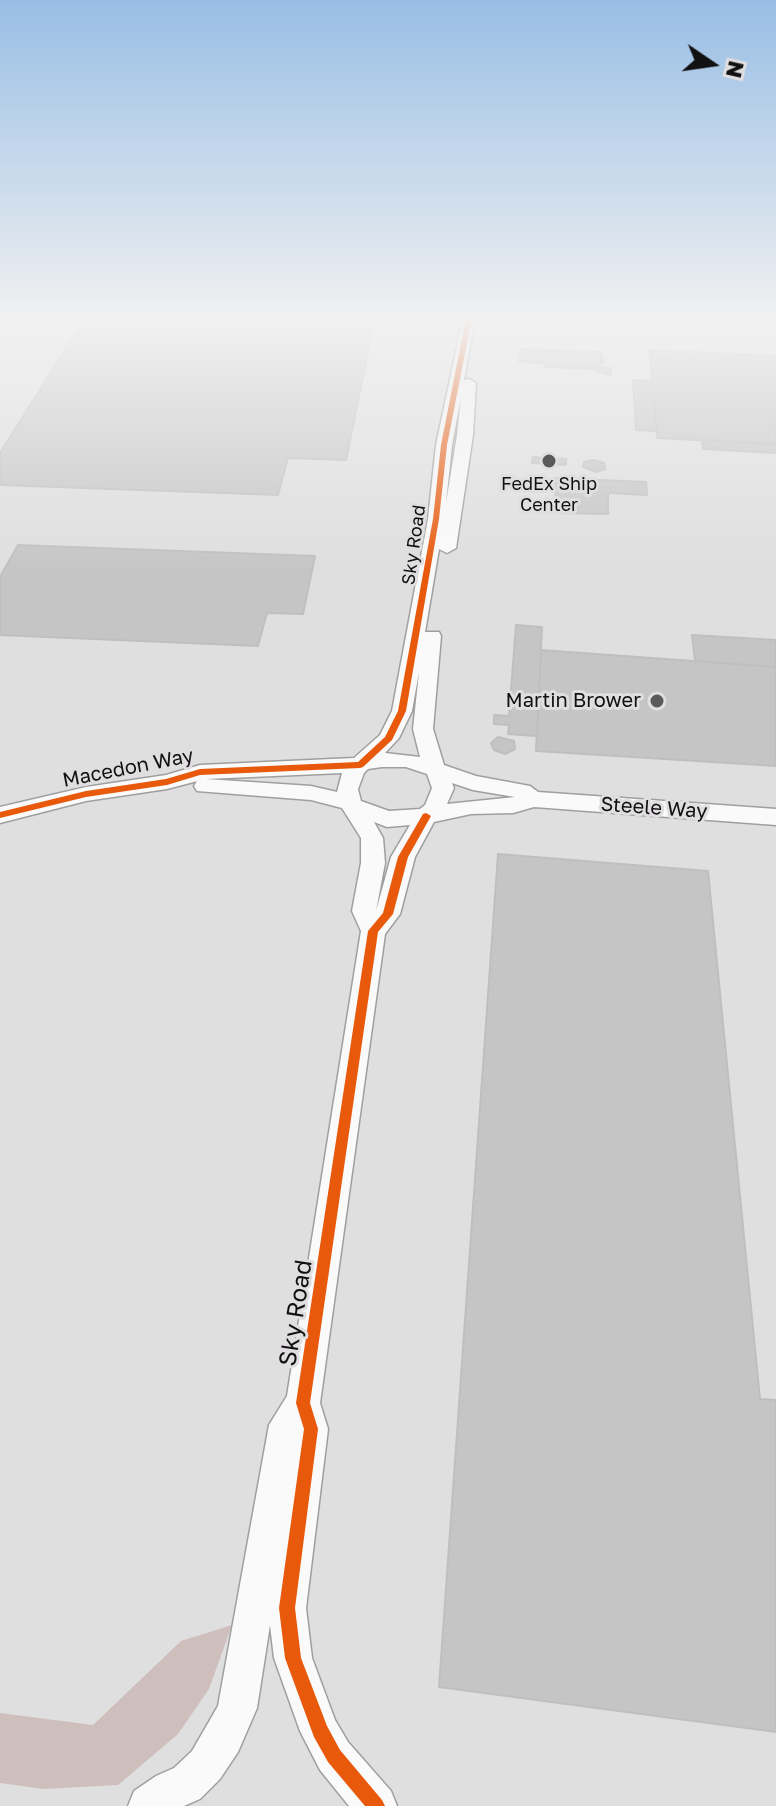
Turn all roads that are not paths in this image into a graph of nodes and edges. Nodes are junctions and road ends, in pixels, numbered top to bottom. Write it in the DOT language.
graph roads {
  1 [pos="452,402"];
  2 [pos="468,402"];
  3 [pos="361,764"];
  4 [pos="435,769"];
  5 [pos="167,782"];
  6 [pos="533,799"];
  7 [pos="350,804"];
  8 [pos="0,815"];
  9 [pos="426,816"];
  10 [pos="776,817"];
  11 [pos="373,931"];
  12 [pos="303,1403"];
  13 [pos="149,1806"];
  14 [pos="376,1806"];
  1 -- 3 [label="street, Sky Road"];
  2 -- 4 [label="street, Sky Road"];
  3 -- 4 [label="street"];
  3 -- 5 [label="street, Macedon Way"];
  3 -- 7 [label="street"];
  4 -- 6 [label="street, Steele Way"];
  4 -- 9 [label="street"];
  5 -- 7 [label="street, Macedon Way"];
  5 -- 8 [label="street, Macedon Way"];
  6 -- 9 [label="street, Steele Way"];
  6 -- 10 [label="street, Steele Way"];
  7 -- 9 [label="street"];
  7 -- 11 [label="street, Sky Road"];
  9 -- 11 [label="street, Sky Road"];
  11 -- 12 [label="street, Sky Road"];
  12 -- 13 [label="street, Sky Road"];
  12 -- 14 [label="street, Sky Road"];
}
